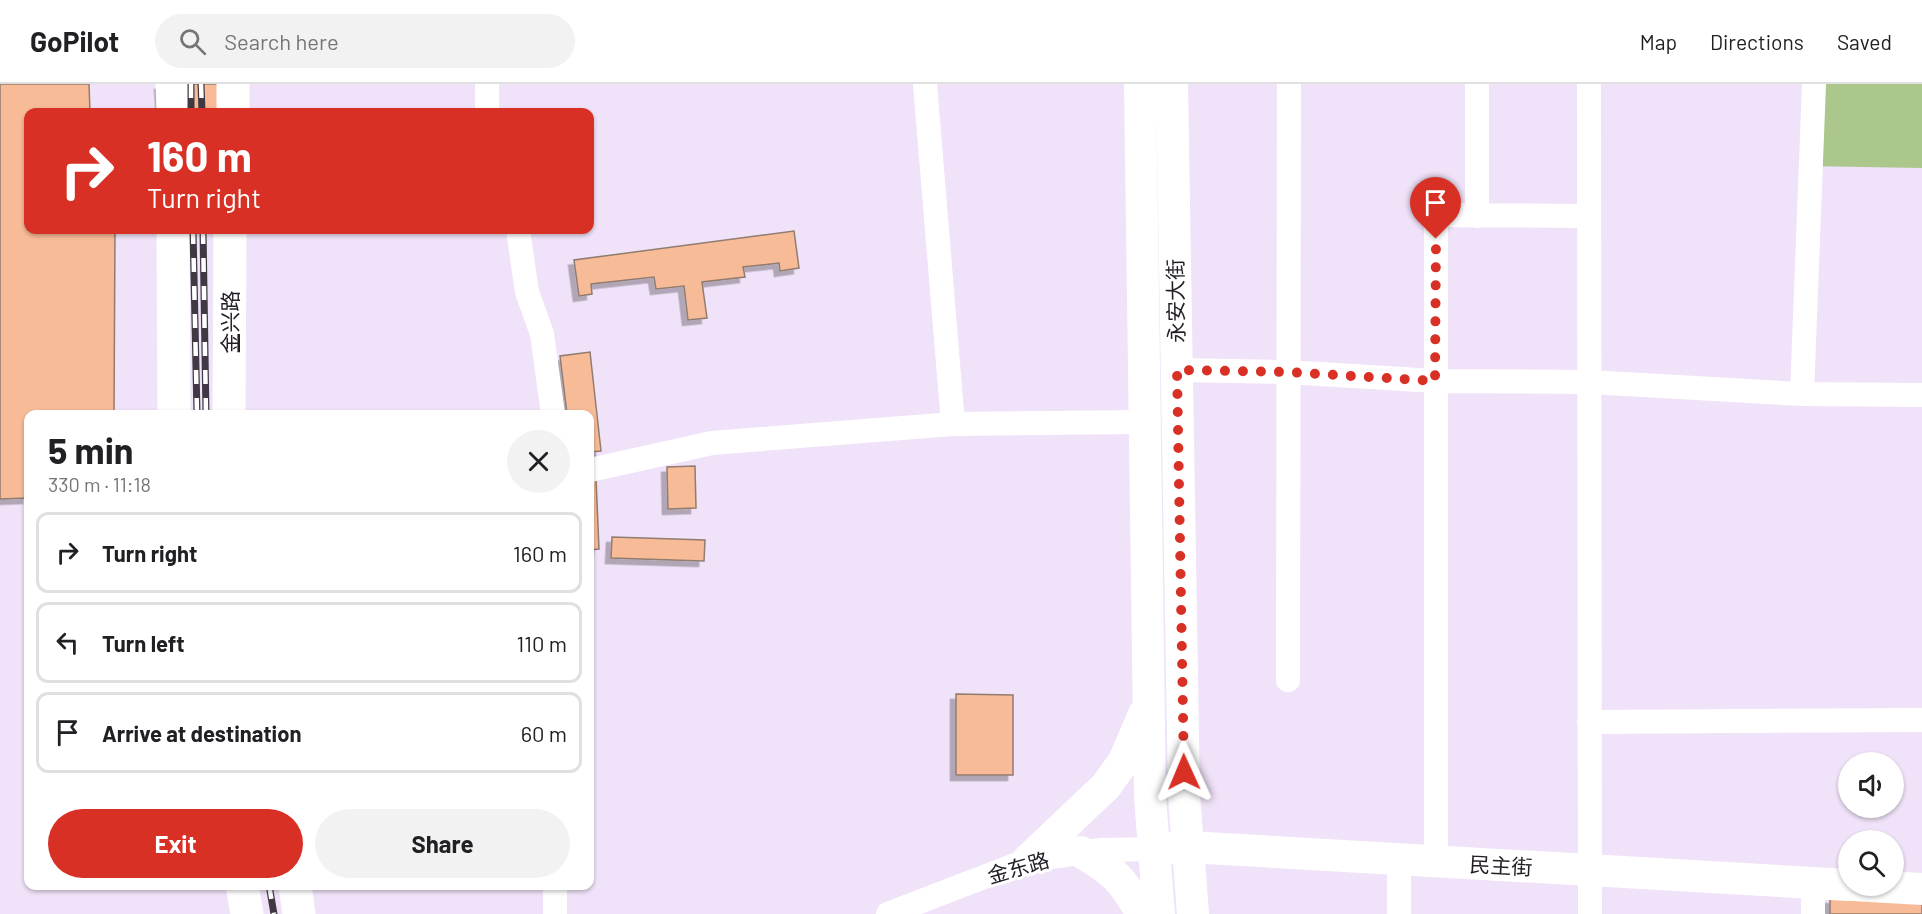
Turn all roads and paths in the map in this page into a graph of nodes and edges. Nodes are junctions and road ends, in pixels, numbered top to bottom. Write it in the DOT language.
graph roads {
  1 [pos="172,84"];
  2 [pos="233,84"];
  3 [pos="487,84"];
  4 [pos="925,84"];
  5 [pos="1140,84"];
  6 [pos="1172,84"];
  7 [pos="1289,84"];
  8 [pos="1477,84"];
  9 [pos="1590,84"];
  10 [pos="1814,84"];
  11 [pos="173,108"];
  12 [pos="233,108"];
  13 [pos="487,108"];
  14 [pos="1477,216"];
  15 [pos="1589,216"];
  16 [pos="173,234"];
  17 [pos="230,234"];
  18 [pos="519,234"];
  19 [pos="1177,370"];
  20 [pos="1287,372"];
  21 [pos="1435,381"];
  22 [pos="1588,382"];
  23 [pos="1802,394"];
  24 [pos="1922,395"];
  25 [pos="174,410"];
  26 [pos="229,410"];
  27 [pos="552,410"];
  28 [pos="1145,422"];
  29 [pos="952,424"];
  30 [pos="594,469"];
  31 [pos="1288,680"];
  32 [pos="1149,702"];
  33 [pos="1922,720"];
  34 [pos="1589,722"];
  35 [pos="1188,847"];
  36 [pos="1154,849"];
  37 [pos="1081,852"];
  38 [pos="1399,859"];
  39 [pos="1028,860"];
  40 [pos="1436,861"];
  41 [pos="1590,870"];
  42 [pos="1813,883"];
  43 [pos="1838,884"];
  44 [pos="1904,888"];
  45 [pos="1922,889"];
  46 [pos="243,890"];
  47 [pos="296,890"];
  48 [pos="555,890"];
  49 [pos="247,914"];
  50 [pos="299,914"];
  51 [pos="555,914"];
  52 [pos="888,914"];
  53 [pos="1143,914"];
  54 [pos="1159,914"];
  55 [pos="1193,914"];
  56 [pos="1400,914"];
  57 [pos="1590,914"];
  58 [pos="1813,914"];
  1 -- 11 [label="highway"];
  2 -- 12 [label="highway"];
  3 -- 13 [label="street"];
  4 -- 29 [label="street"];
  5 -- 28 [label="main road, 永安大街"];
  6 -- 19 [label="main road, 永安大街"];
  7 -- 20 [label="street"];
  8 -- 14 [label="street"];
  9 -- 15 [label="street"];
  10 -- 23 [label="street"];
  14 -- 15 [label="street"];
  14 -- 21 [label="street"];
  15 -- 22 [label="street"];
  16 -- 25 [label="highway"];
  17 -- 26 [label="highway, 金兴路"];
  18 -- 27 [label="street"];
  19 -- 20 [label="street"];
  19 -- 35 [label="main road, 永安大街"];
  20 -- 21 [label="street"];
  20 -- 31 [label="street"];
  21 -- 22 [label="street"];
  21 -- 40 [label="street"];
  22 -- 23 [label="street"];
  22 -- 34 [label="street"];
  23 -- 24 [label="street"];
  28 -- 29 [label="street"];
  28 -- 32 [label="main road, 永安大街"];
  29 -- 30 [label="street"];
  32 -- 36 [label="main road, 永安大街"];
  32 -- 39 [label="main road"];
  33 -- 34 [label="street"];
  34 -- 41 [label="street"];
  35 -- 36 [label="main road, 民主街"];
  35 -- 38 [label="main road, 民主街"];
  35 -- 55 [label="main road, 永安大街"];
  36 -- 37 [label="street, 金东路"];
  36 -- 54 [label="main road, 永安大街"];
  37 -- 39 [label="street, 金东路"];
  37 -- 53 [label="main road"];
  38 -- 40 [label="main road, 民主街"];
  38 -- 56 [label="street"];
  39 -- 52 [label="street, 金东路"];
  40 -- 41 [label="main road, 民主街"];
  41 -- 42 [label="main road, 民主街"];
  41 -- 57 [label="street"];
  42 -- 43 [label="main road, 民主街"];
  42 -- 58 [label="street"];
  44 -- 45 [label="main road"];
  46 -- 49 [label="highway"];
  47 -- 50 [label="highway"];
  48 -- 51 [label="street"];
}
